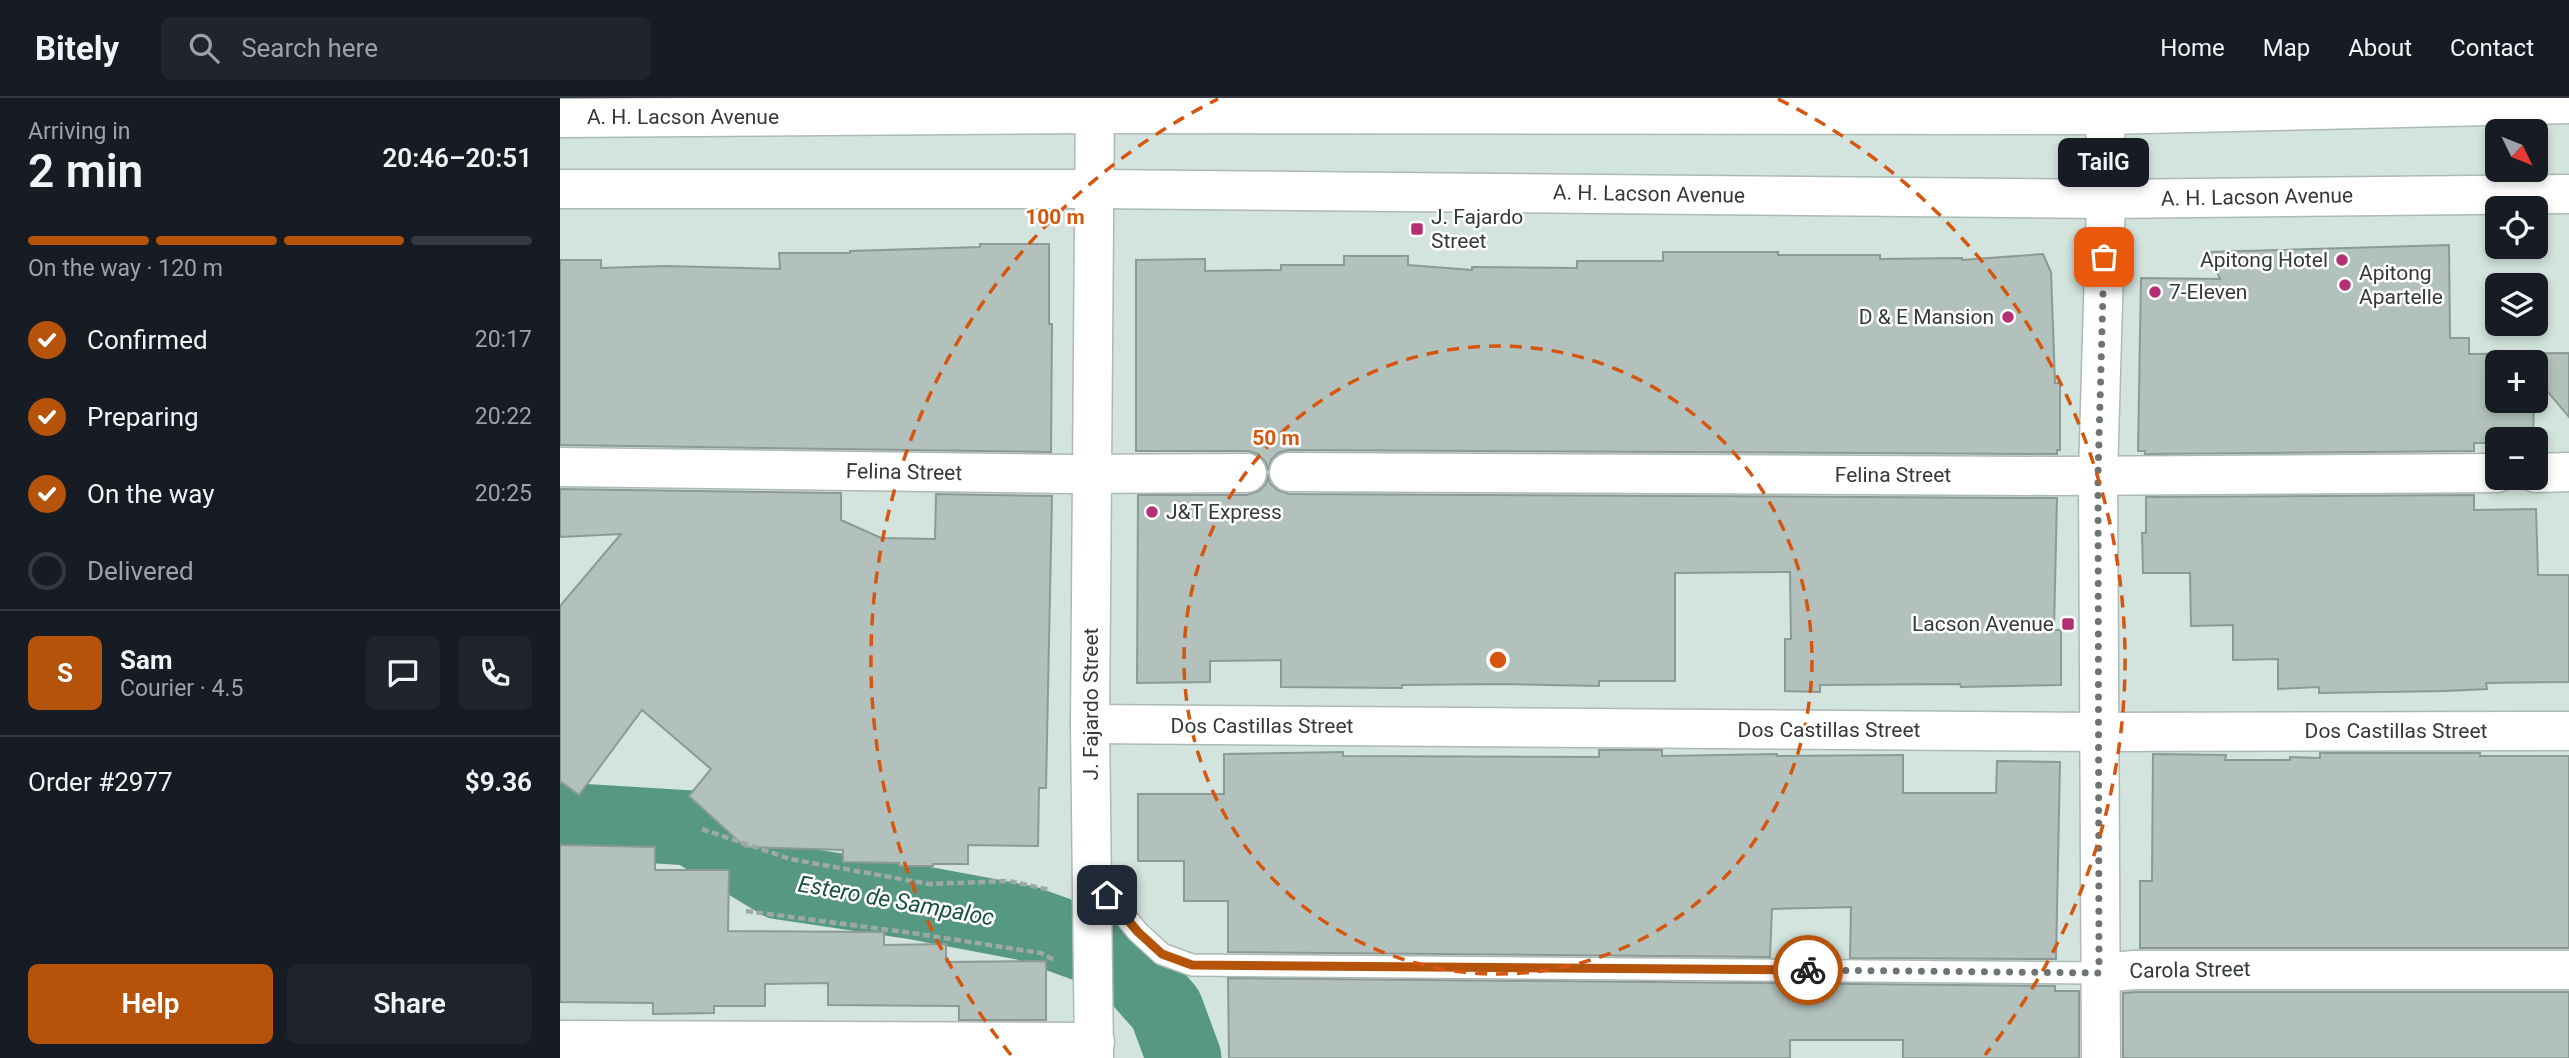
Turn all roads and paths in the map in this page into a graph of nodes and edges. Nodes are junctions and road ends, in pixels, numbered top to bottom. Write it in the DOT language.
graph roads {
  1 [pos="2569,104"];
  2 [pos="1095,106"];
  3 [pos="1194,106"];
  4 [pos="2105,106"];
  5 [pos="560,118"];
  6 [pos="560,189"];
  7 [pos="1096,189"];
  8 [pos="2569,194"];
  9 [pos="2106,199"];
  10 [pos="560,467"];
  11 [pos="1289,472"];
  12 [pos="2569,472"];
  13 [pos="1247,473"];
  14 [pos="2485,473"];
  15 [pos="2548,473"];
  16 [pos="1091,474"];
  17 [pos="2098,475"];
  18 [pos="1090,724"];
  19 [pos="2569,731"];
  20 [pos="2098,732"];
  21 [pos="702,829"];
  22 [pos="1092,897"];
  23 [pos="746,911"];
  24 [pos="2569,970"];
  25 [pos="1093,973"];
  26 [pos="2099,973"];
  27 [pos="560,1040"];
  28 [pos="1094,1050"];
  29 [pos="2101,1058"];
  1 -- 4 [label="street, A. H. Lacson Avenue"];
  2 -- 3 [label="street, A. H. Lacson Avenue"];
  2 -- 5 [label="street, A. H. Lacson Avenue"];
  2 -- 7 [label="street, J. Fajardo Street"];
  3 -- 4 [label="street, A. H. Lacson Avenue"];
  4 -- 9 [label="street"];
  6 -- 7 [label="street, A. H. Lacson Avenue"];
  7 -- 9 [label="street, A. H. Lacson Avenue"];
  7 -- 16 [label="street, J. Fajardo Street"];
  8 -- 9 [label="street, A. H. Lacson Avenue"];
  9 -- 17 [label="street"];
  10 -- 16 [label="street, Felina Street"];
  11 -- 17 [label="street, Felina Street"];
  12 -- 15 [label="street"];
  13 -- 16 [label="street, Felina Street"];
  14 -- 17 [label="street, Felina Street"];
  16 -- 18 [label="street, J. Fajardo Street"];
  17 -- 20 [label="street"];
  18 -- 20 [label="street, Dos Castillas Street"];
  18 -- 22 [label="street, J. Fajardo Street"];
  19 -- 20 [label="street, Dos Castillas Street"];
  20 -- 26 [label="street"];
  21 -- 22 [label="path"];
  22 -- 25 [label="street, J. Fajardo Street"];
  22 -- 26 [label="lane, Carola Street"];
  23 -- 25 [label="path"];
  24 -- 26 [label="street, Carola Street"];
  25 -- 28 [label="street, J. Fajardo Street"];
  26 -- 29 [label="street"];
  27 -- 28 [label="street"];
}
